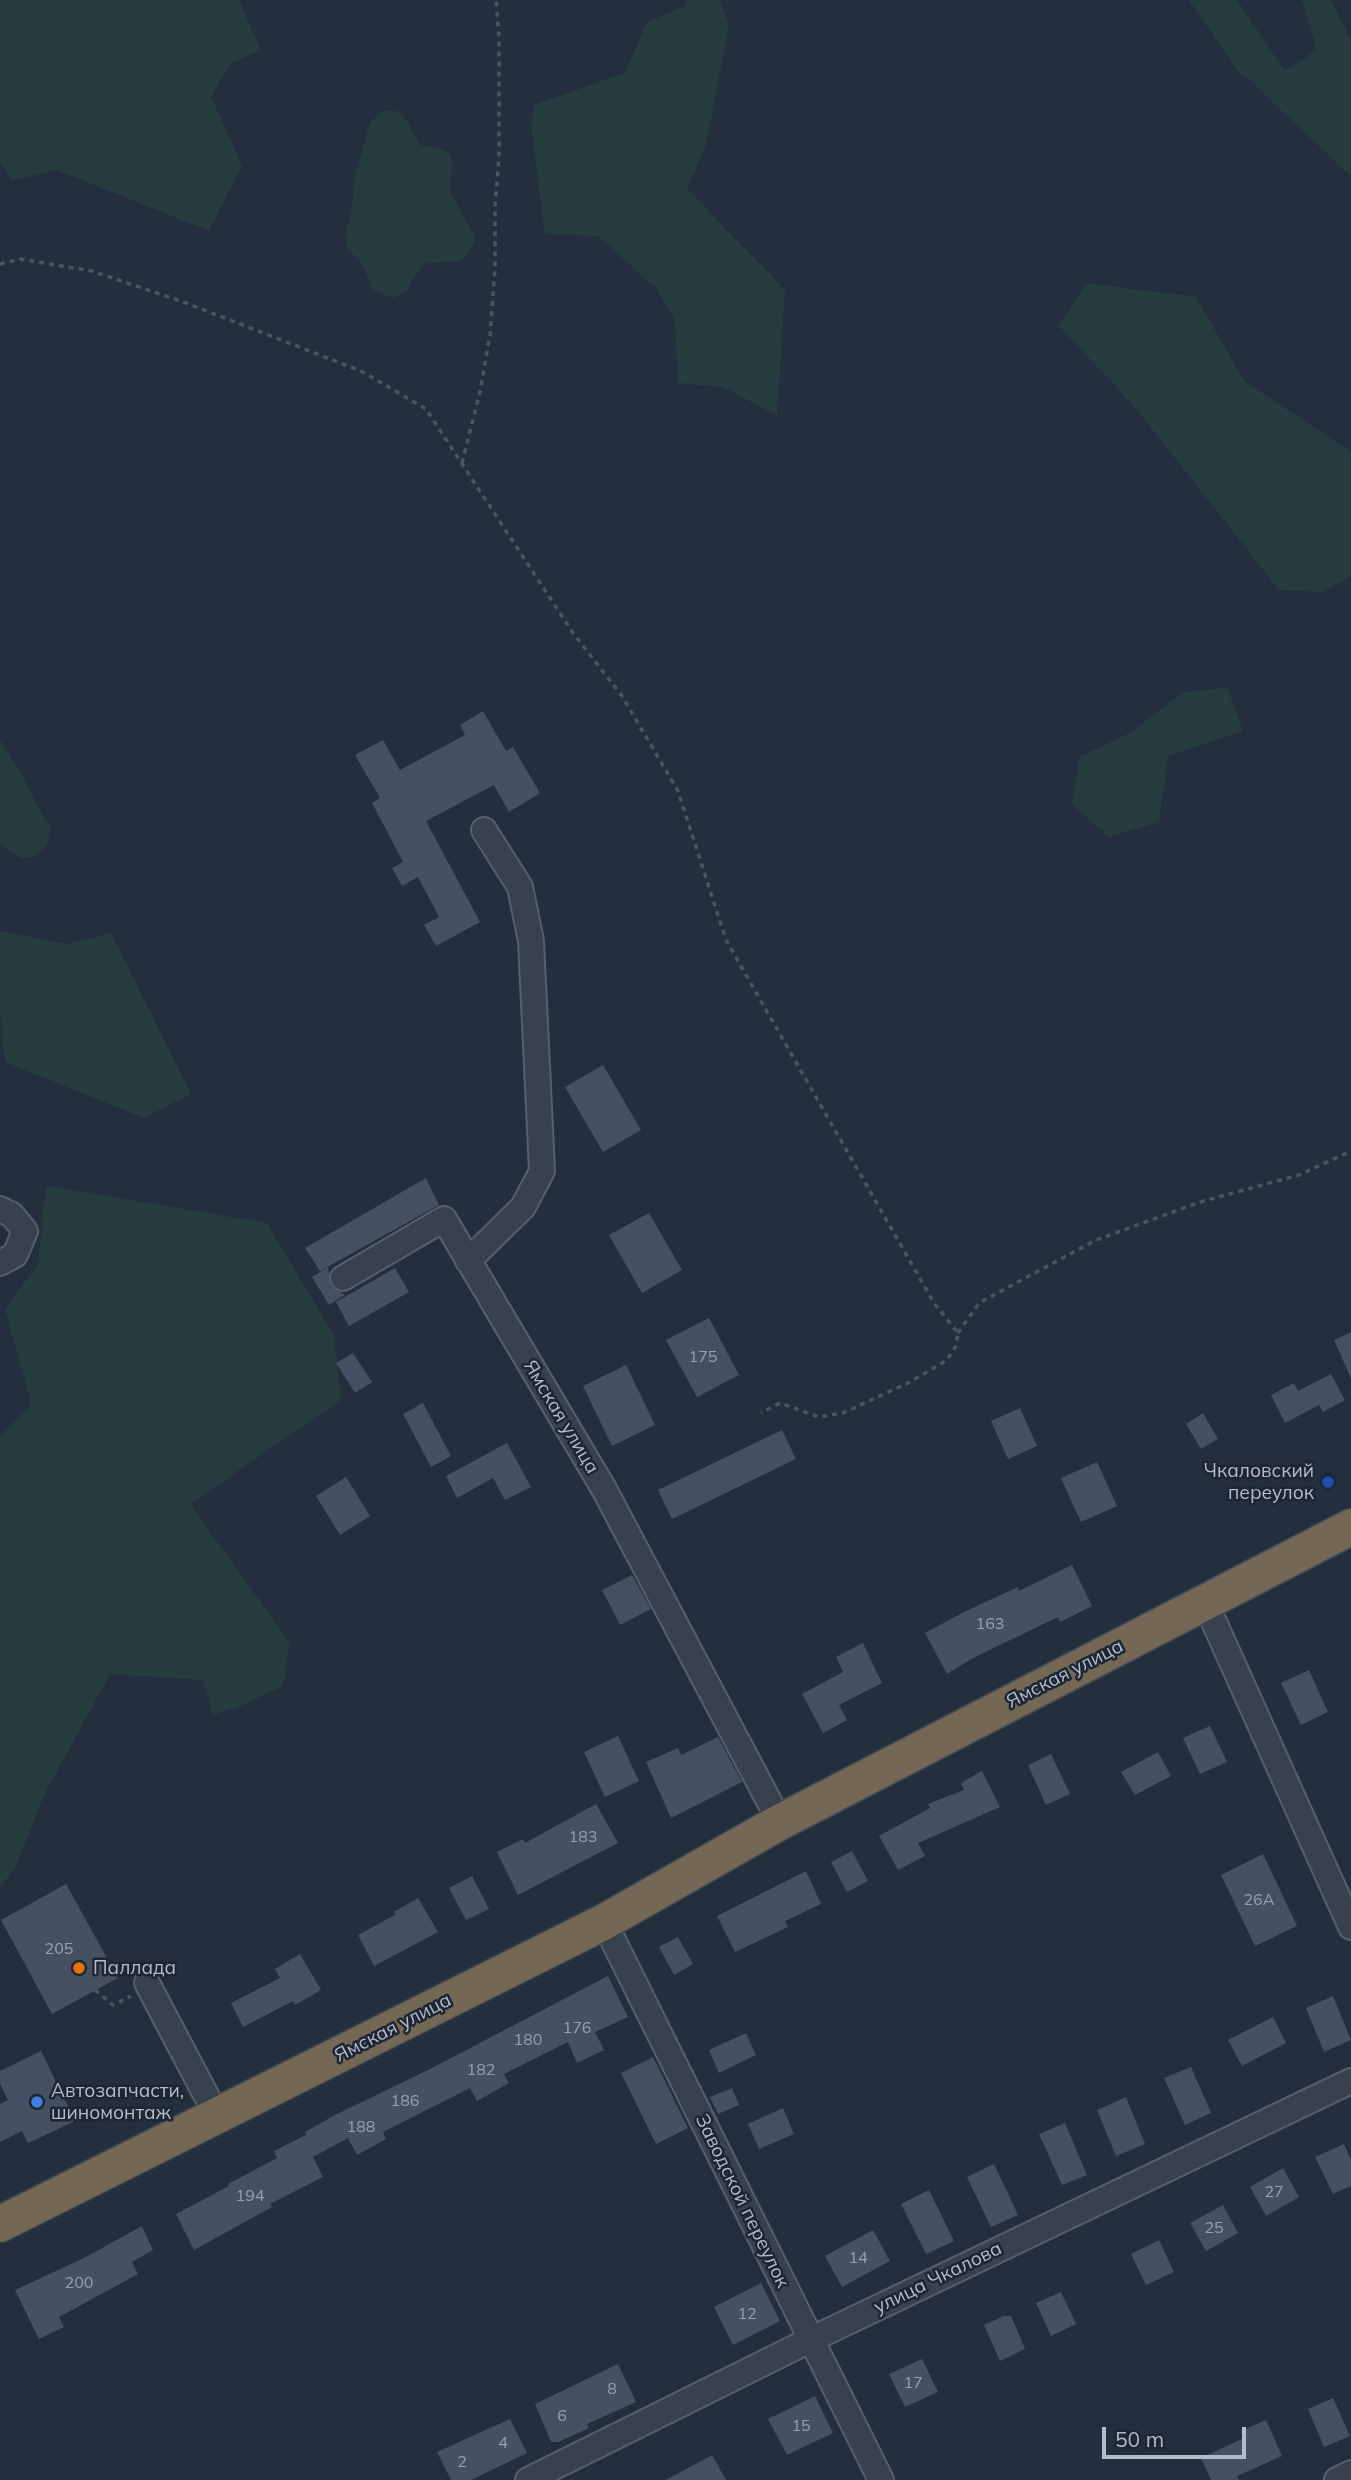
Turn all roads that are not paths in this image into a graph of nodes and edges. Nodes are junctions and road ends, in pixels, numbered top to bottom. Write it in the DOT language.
graph roads {
  1 [pos="484,830"];
  2 [pos="0,1209"];
  3 [pos="8,1259"];
  4 [pos="472,1267"];
  5 [pos="343,1278"];
  6 [pos="1351,1527"];
  7 [pos="1205,1602"];
  8 [pos="780,1822"];
  9 [pos="604,1922"];
  10 [pos="1351,1927"];
  11 [pos="148,1985"];
  12 [pos="1351,2081"];
  13 [pos="217,2116"];
  14 [pos="0,2224"];
  15 [pos="810,2340"];
  16 [pos="1351,2473"];
  17 [pos="528,2480"];
  18 [pos="881,2480"];
  19 [pos="1337,2480"];
  1 -- 4 [label="street"];
  2 -- 3 [label="street"];
  4 -- 5 [label="street, Ямская улица"];
  4 -- 8 [label="street, Ямская улица"];
  6 -- 7 [label="highway, Ямская улица"];
  7 -- 8 [label="highway, Ямская улица"];
  7 -- 10 [label="street"];
  8 -- 9 [label="highway, Ямская улица"];
  9 -- 13 [label="highway, Ямская улица"];
  9 -- 15 [label="street, Заводской переулок"];
  11 -- 13 [label="street"];
  12 -- 15 [label="street, улица Чкалова"];
  13 -- 14 [label="highway, Ямская улица"];
  15 -- 17 [label="street, улица Чкалова"];
  15 -- 18 [label="street, Заводской переулок"];
  16 -- 19 [label="street"];
}
